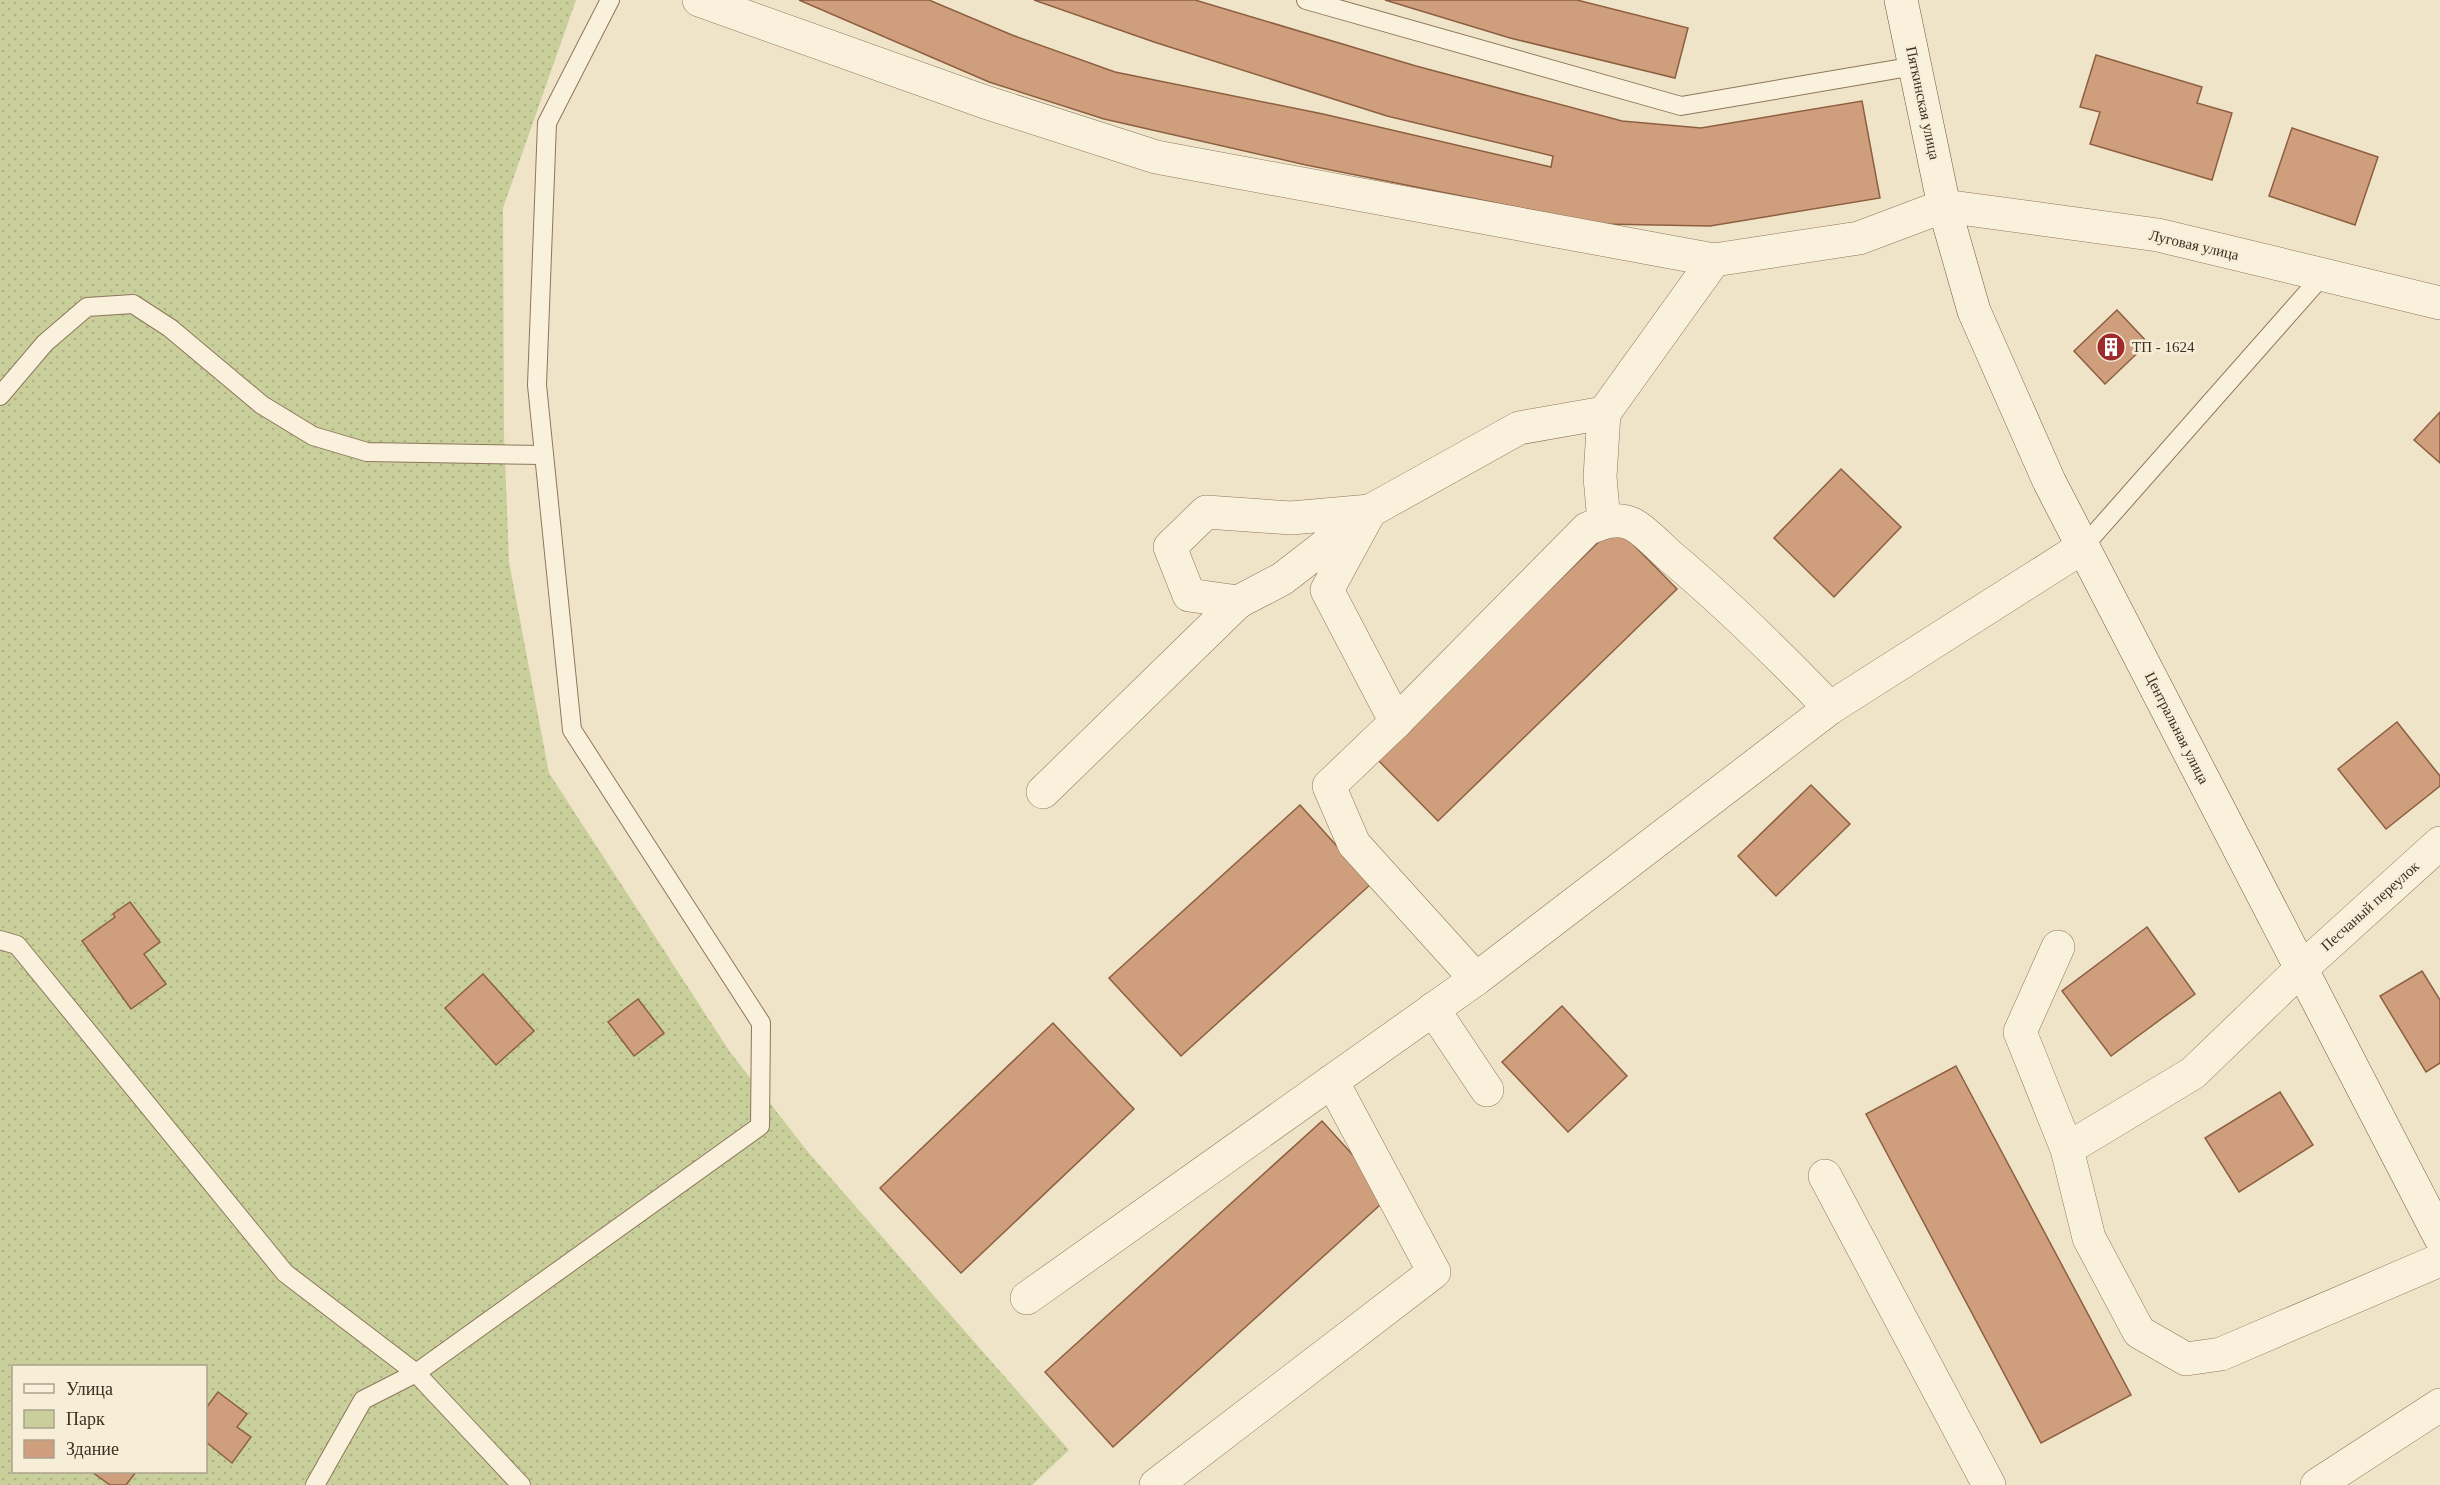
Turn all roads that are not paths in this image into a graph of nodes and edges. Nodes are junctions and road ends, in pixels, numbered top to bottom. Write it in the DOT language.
graph roads {
  1 [pos="610,0"];
  2 [pos="699,0"];
  3 [pos="1305,0"];
  4 [pos="1902,0"];
  5 [pos="1915,66"];
  6 [pos="1944,206"];
  7 [pos="1714,260"];
  8 [pos="2323,275"];
  9 [pos="2440,303"];
  10 [pos="0,396"];
  11 [pos="1604,413"];
  12 [pos="544,455"];
  13 [pos="1370,511"];
  14 [pos="1604,522"];
  15 [pos="2083,547"];
  16 [pos="1238,602"];
  17 [pos="1830,708"];
  18 [pos="1396,723"];
  19 [pos="1043,792"];
  20 [pos="2440,843"];
  21 [pos="0,940"];
  22 [pos="2058,947"];
  23 [pos="2301,969"];
  24 [pos="1476,979"];
  25 [pos="1433,1009"];
  26 [pos="1332,1081"];
  27 [pos="1487,1090"];
  28 [pos="2067,1149"];
  29 [pos="1825,1176"];
  30 [pos="2440,1237"];
  31 [pos="2440,1260"];
  32 [pos="1027,1298"];
  33 [pos="416,1373"];
  34 [pos="2440,1406"];
  35 [pos="315,1485"];
  36 [pos="520,1485"];
  37 [pos="1156,1485"];
  38 [pos="1989,1485"];
  39 [pos="2317,1485"];
  1 -- 12 [label="lane"];
  2 -- 7 [label="street"];
  3 -- 5 [label="lane"];
  4 -- 5 [label="street, Пяткинская улица"];
  5 -- 6 [label="street, Пяткинская улица"];
  6 -- 7 [label="street"];
  6 -- 8 [label="street, Луговая улица"];
  6 -- 15 [label="street, Центральная улица"];
  7 -- 11 [label="street"];
  8 -- 9 [label="street, Луговая улица"];
  8 -- 15 [label="lane"];
  10 -- 12 [label="lane"];
  11 -- 13 [label="street"];
  11 -- 14 [label="street"];
  12 -- 33 [label="lane"];
  13 -- 16 [label="street"];
  13 -- 16 [label="street"];
  13 -- 18 [label="street"];
  14 -- 17 [label="street"];
  14 -- 18 [label="street"];
  15 -- 17 [label="street"];
  15 -- 23 [label="street, Центральная улица"];
  16 -- 19 [label="street"];
  17 -- 24 [label="street"];
  18 -- 24 [label="street"];
  20 -- 23 [label="street, Песчаный переулок"];
  21 -- 33 [label="lane"];
  22 -- 28 [label="street"];
  23 -- 28 [label="street, Песчаный переулок"];
  23 -- 30 [label="street, Центральная улица"];
  24 -- 25 [label="street"];
  25 -- 26 [label="street"];
  25 -- 27 [label="street"];
  26 -- 32 [label="street"];
  26 -- 37 [label="street"];
  28 -- 31 [label="street"];
  29 -- 38 [label="street"];
  33 -- 35 [label="lane"];
  33 -- 36 [label="lane"];
  34 -- 39 [label="street"];
}
